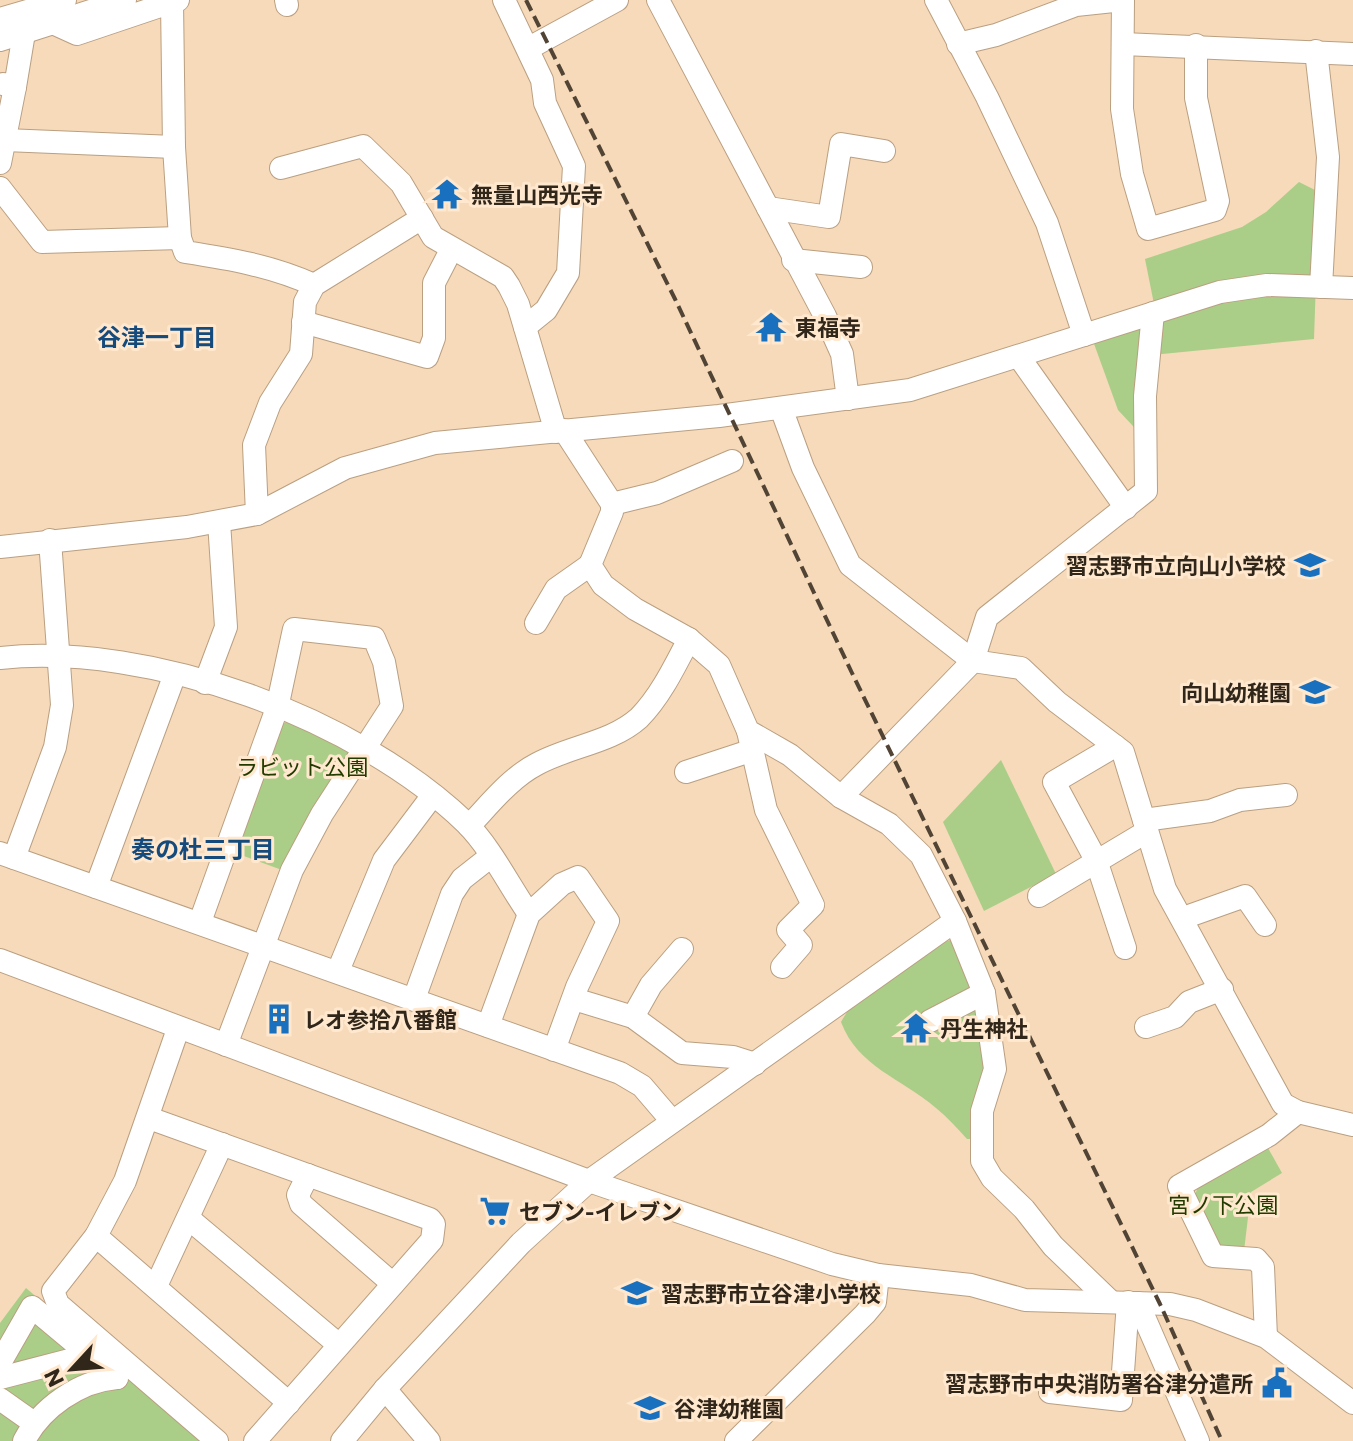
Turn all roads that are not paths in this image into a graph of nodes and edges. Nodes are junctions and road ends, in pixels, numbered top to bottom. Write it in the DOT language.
graph roads {
  1 [pos="125,0"];
  2 [pos="504,0"];
  3 [pos="617,0"];
  4 [pos="658,0"];
  5 [pos="936,0"];
  6 [pos="1123,0"];
  7 [pos="175,1"];
  8 [pos="54,9"];
  9 [pos="0,19"];
  10 [pos="24,33"];
  11 [pos="0,40"];
  12 [pos="958,44"];
  13 [pos="1123,44"];
  14 [pos="1196,45"];
  15 [pos="529,48"];
  16 [pos="1316,51"];
  17 [pos="1353,54"];
  18 [pos="8,86"];
  19 [pos="5,140"];
  20 [pos="174,147"];
  21 [pos="884,151"];
  22 [pos="0,163"];
  23 [pos="281,168"];
  24 [pos="0,188"];
  25 [pos="768,208"];
  26 [pos="422,218"];
  27 [pos="180,238"];
  28 [pos="451,250"];
  29 [pos="793,260"];
  30 [pos="861,267"];
  31 [pos="314,285"];
  32 [pos="1321,287"];
  33 [pos="1353,288"];
  34 [pos="1153,313"];
  35 [pos="303,322"];
  36 [pos="525,327"];
  37 [pos="1084,335"];
  38 [pos="1019,357"];
  39 [pos="848,399"];
  40 [pos="781,408"];
  41 [pos="560,431"];
  42 [pos="732,461"];
  43 [pos="612,504"];
  44 [pos="1126,508"];
  45 [pos="257,514"];
  46 [pos="219,522"];
  47 [pos="50,540"];
  48 [pos="0,547"];
  49 [pos="590,565"];
  50 [pos="536,623"];
  51 [pos="689,639"];
  52 [pos="59,655"];
  53 [pos="0,658"];
  54 [pos="973,661"];
  55 [pos="175,674"];
  56 [pos="205,683"];
  57 [pos="277,708"];
  58 [pos="749,741"];
  59 [pos="1115,746"];
  60 [pos="363,748"];
  61 [pos="686,772"];
  62 [pos="433,795"];
  63 [pos="1286,795"];
  64 [pos="841,797"];
  65 [pos="469,826"];
  66 [pos="1145,826"];
  67 [pos="7,855"];
  68 [pos="490,857"];
  69 [pos="1096,860"];
  70 [pos="96,887"];
  71 [pos="1039,896"];
  72 [pos="529,914"];
  73 [pos="1183,918"];
  74 [pos="955,921"];
  75 [pos="200,922"];
  76 [pos="1265,925"];
  77 [pos="261,945"];
  78 [pos="1125,948"];
  79 [pos="682,949"];
  80 [pos="0,960"];
  81 [pos="782,967"];
  82 [pos="338,971"];
  83 [pos="1222,989"];
  84 [pos="984,993"];
  85 [pos="414,999"];
  86 [pos="574,999"];
  87 [pos="633,1017"];
  88 [pos="930,1021"];
  89 [pos="488,1026"];
  90 [pos="1146,1027"];
  91 [pos="178,1029"];
  92 [pos="226,1045"];
  93 [pos="554,1050"];
  94 [pos="755,1064"];
  95 [pos="1298,1112"];
  96 [pos="149,1118"];
  97 [pos="672,1121"];
  98 [pos="1353,1125"];
  99 [pos="222,1144"];
  100 [pos="308,1175"];
  101 [pos="589,1181"];
  102 [pos="188,1218"];
  103 [pos="96,1236"];
  104 [pos="878,1275"];
  105 [pos="393,1284"];
  106 [pos="156,1286"];
  107 [pos="1126,1302"];
  108 [pos="1266,1337"];
  109 [pos="339,1345"];
  110 [pos="89,1355"];
  111 [pos="0,1363"];
  112 [pos="0,1378"];
  113 [pos="385,1389"];
  114 [pos="1050,1392"];
  115 [pos="0,1399"];
  116 [pos="289,1403"];
  117 [pos="1353,1403"];
  118 [pos="29,1432"];
  119 [pos="217,1441"];
  120 [pos="255,1441"];
  121 [pos="342,1441"];
  122 [pos="429,1441"];
  123 [pos="736,1441"];
  124 [pos="1198,1441"];
  1 -- 8 [label="street"];
  2 -- 15 [label="street"];
  3 -- 15 [label="street"];
  4 -- 25 [label="street"];
  5 -- 12 [label="street"];
  6 -- 12 [label="street"];
  6 -- 13 [label="street"];
  7 -- 8 [label="street"];
  7 -- 20 [label="street"];
  8 -- 9 [label="street"];
  8 -- 10 [label="street"];
  10 -- 11 [label="street"];
  10 -- 18 [label="street"];
  12 -- 37 [label="street"];
  13 -- 14 [label="street"];
  13 -- 14 [label="street"];
  14 -- 16 [label="street"];
  15 -- 36 [label="street"];
  16 -- 17 [label="street"];
  16 -- 32 [label="street"];
  18 -- 19 [label="street"];
  19 -- 20 [label="street"];
  19 -- 22 [label="street"];
  20 -- 27 [label="street"];
  21 -- 25 [label="street"];
  23 -- 26 [label="street"];
  24 -- 27 [label="street"];
  25 -- 29 [label="street"];
  26 -- 28 [label="street"];
  26 -- 31 [label="street"];
  27 -- 31 [label="street"];
  28 -- 35 [label="street"];
  28 -- 36 [label="street"];
  29 -- 30 [label="street"];
  29 -- 39 [label="street"];
  31 -- 35 [label="street"];
  32 -- 33 [label="street"];
  32 -- 34 [label="street"];
  34 -- 37 [label="street"];
  34 -- 44 [label="street"];
  35 -- 45 [label="street"];
  36 -- 41 [label="street"];
  37 -- 38 [label="street"];
  38 -- 39 [label="street"];
  38 -- 44 [label="street"];
  39 -- 40 [label="street"];
  40 -- 41 [label="street"];
  40 -- 54 [label="street"];
  41 -- 43 [label="street"];
  41 -- 45 [label="street"];
  42 -- 43 [label="street"];
  43 -- 49 [label="street"];
  44 -- 54 [label="street"];
  45 -- 46 [label="street"];
  46 -- 47 [label="street"];
  46 -- 56 [label="street"];
  47 -- 48 [label="street"];
  47 -- 52 [label="street"];
  49 -- 50 [label="street"];
  49 -- 51 [label="street"];
  51 -- 58 [label="street"];
  51 -- 65 [label="street"];
  52 -- 53 [label="street"];
  52 -- 55 [label="street"];
  52 -- 67 [label="street"];
  54 -- 59 [label="street"];
  54 -- 64 [label="street"];
  55 -- 56 [label="street"];
  55 -- 70 [label="street"];
  56 -- 57 [label="street"];
  57 -- 60 [label="street"];
  57 -- 60 [label="street"];
  57 -- 75 [label="street"];
  58 -- 61 [label="street"];
  58 -- 64 [label="street"];
  58 -- 81 [label="street"];
  59 -- 66 [label="street"];
  59 -- 69 [label="street"];
  60 -- 62 [label="street"];
  60 -- 77 [label="street"];
  62 -- 65 [label="street"];
  62 -- 82 [label="street"];
  63 -- 66 [label="street"];
  64 -- 74 [label="street"];
  65 -- 68 [label="street"];
  66 -- 69 [label="street"];
  66 -- 73 [label="street"];
  67 -- 70 [label="street"];
  68 -- 72 [label="street"];
  68 -- 85 [label="street"];
  69 -- 71 [label="street"];
  69 -- 78 [label="street"];
  70 -- 75 [label="street"];
  72 -- 86 [label="street"];
  72 -- 89 [label="street"];
  73 -- 76 [label="street"];
  73 -- 83 [label="street"];
  74 -- 84 [label="street"];
  74 -- 94 [label="street"];
  75 -- 77 [label="street"];
  77 -- 82 [label="street"];
  77 -- 92 [label="street"];
  79 -- 87 [label="street"];
  80 -- 91 [label="street"];
  82 -- 85 [label="street"];
  83 -- 90 [label="street"];
  83 -- 95 [label="street"];
  84 -- 88 [label="street"];
  84 -- 107 [label="street"];
  85 -- 89 [label="street"];
  86 -- 87 [label="street"];
  86 -- 93 [label="street"];
  87 -- 94 [label="street"];
  89 -- 93 [label="street"];
  91 -- 92 [label="street"];
  91 -- 96 [label="street"];
  92 -- 101 [label="street"];
  93 -- 97 [label="street"];
  94 -- 97 [label="street"];
  95 -- 98 [label="street"];
  95 -- 108 [label="street"];
  96 -- 99 [label="street"];
  96 -- 103 [label="street"];
  97 -- 101 [label="street"];
  99 -- 100 [label="street"];
  99 -- 102 [label="street"];
  100 -- 105 [label="street"];
  100 -- 105 [label="street"];
  101 -- 104 [label="street"];
  101 -- 113 [label="street"];
  102 -- 106 [label="street"];
  102 -- 109 [label="street"];
  103 -- 106 [label="street"];
  103 -- 119 [label="street"];
  104 -- 107 [label="street"];
  104 -- 123 [label="street"];
  105 -- 109 [label="street"];
  106 -- 116 [label="street"];
  107 -- 108 [label="street"];
  107 -- 114 [label="street"];
  107 -- 124 [label="street"];
  108 -- 117 [label="street"];
  109 -- 116 [label="street"];
  110 -- 111 [label="street"];
  110 -- 112 [label="street"];
  110 -- 118 [label="street"];
  113 -- 121 [label="street"];
  113 -- 122 [label="street"];
  115 -- 118 [label="street"];
  116 -- 120 [label="street"];
}
